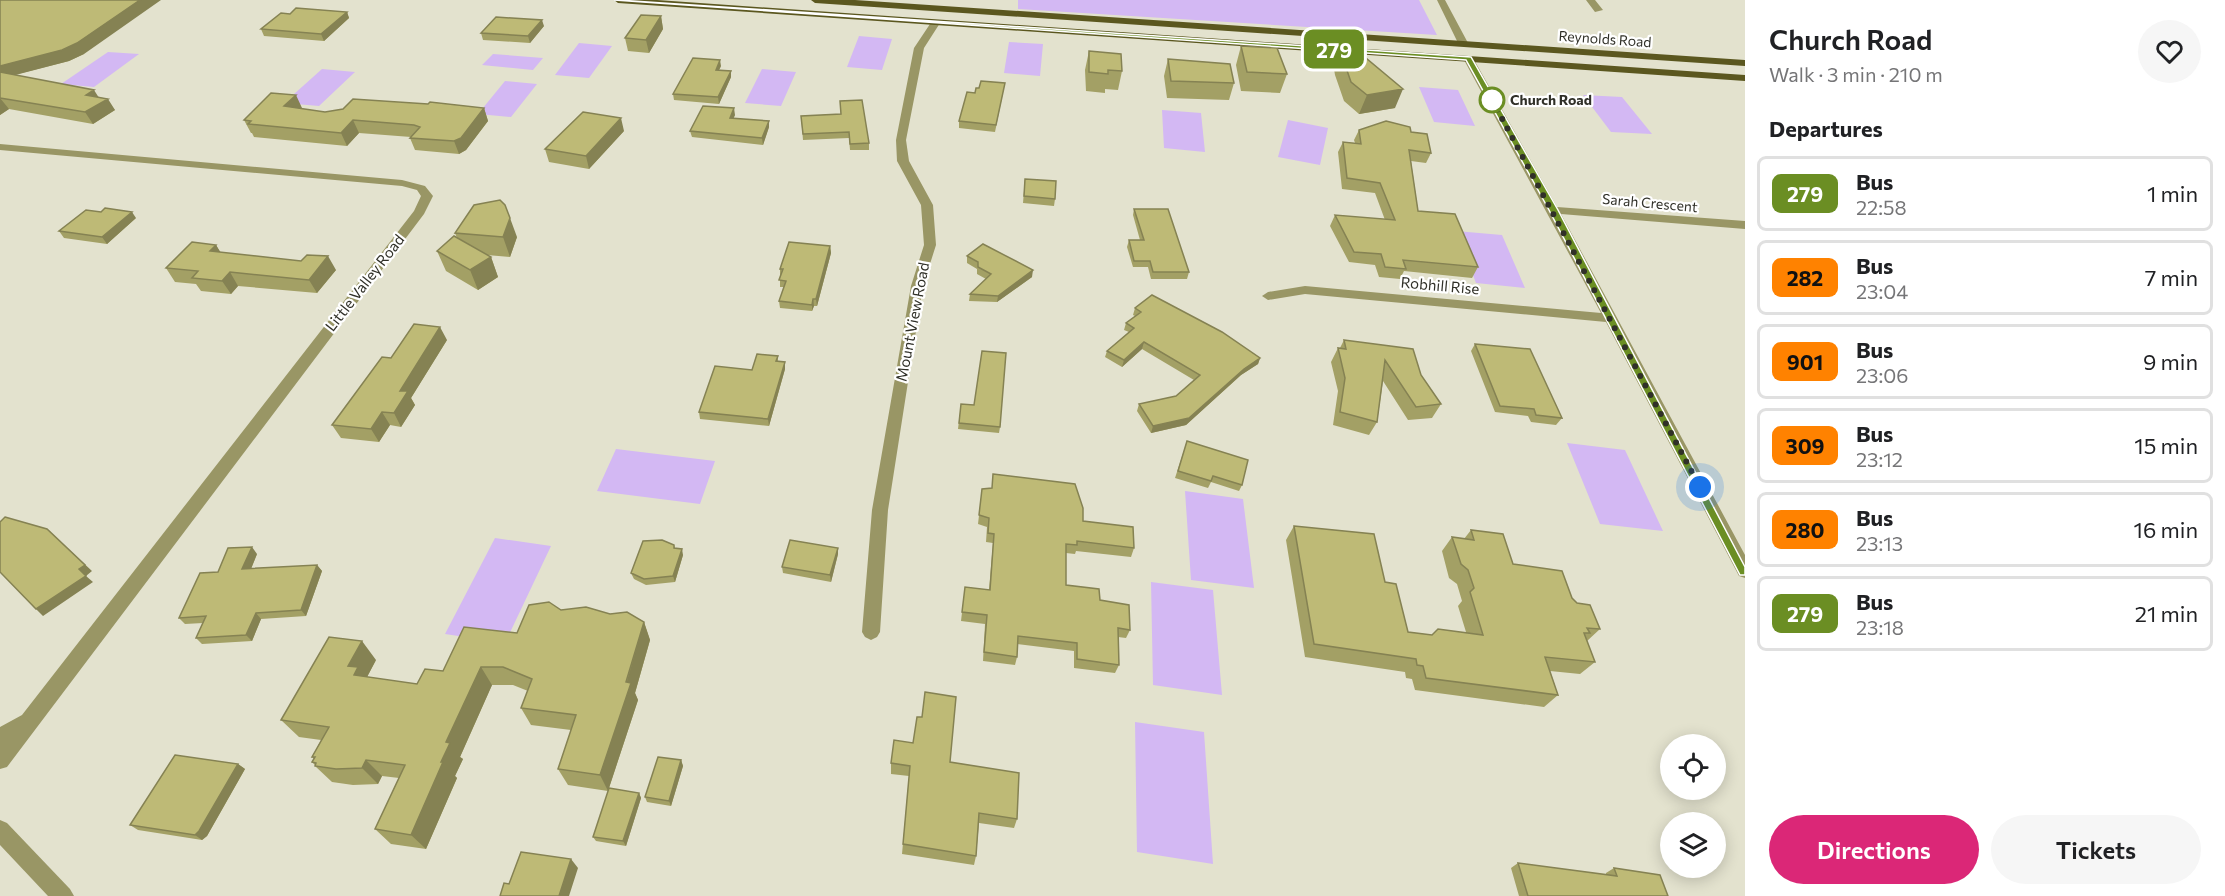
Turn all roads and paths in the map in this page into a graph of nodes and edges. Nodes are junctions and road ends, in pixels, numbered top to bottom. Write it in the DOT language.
graph roads {
  1 [pos="618,0"];
  2 [pos="815,0"];
  3 [pos="1441,0"];
  4 [pos="1590,0"];
  5 [pos="856,1"];
  6 [pos="710,3"];
  7 [pos="1598,10"];
  8 [pos="935,23"];
  9 [pos="1463,43"];
  10 [pos="1648,56"];
  11 [pos="1468,58"];
  12 [pos="1745,63"];
  13 [pos="1576,66"];
  14 [pos="1661,72"];
  15 [pos="1745,78"];
  16 [pos="0,147"];
  17 [pos="1553,210"];
  18 [pos="1745,225"];
  19 [pos="1268,297"];
  20 [pos="1610,318"];
  21 [pos="1745,571"];
  22 [pos="871,632"];
  23 [pos="35,711"];
  24 [pos="0,738"];
  25 [pos="0,760"];
  26 [pos="0,828"];
  27 [pos="63,896"];
  1 -- 6 [label="main road, Reynolds Road"];
  2 -- 5 [label="main road"];
  3 -- 9 [label="street"];
  4 -- 7 [label="street"];
  5 -- 9 [label="main road"];
  6 -- 8 [label="main road, Reynolds Road"];
  8 -- 11 [label="main road, Reynolds Road"];
  8 -- 22 [label="street, Mount View Road"];
  9 -- 10 [label="main road, Reynolds Road"];
  9 -- 13 [label="main road"];
  10 -- 12 [label="main road, Reynolds Road"];
  10 -- 14 [label="main road"];
  11 -- 13 [label="main road, Reynolds Road"];
  11 -- 17 [label="street"];
  13 -- 14 [label="main road, Reynolds Road"];
  14 -- 15 [label="main road, Reynolds Road"];
  16 -- 23 [label="street, Little Valley Road"];
  17 -- 18 [label="street, Sarah Crescent"];
  17 -- 20 [label="street"];
  19 -- 20 [label="street, Robhill Rise"];
  20 -- 21 [label="street"];
  23 -- 24 [label="street, Little Valley Road"];
  23 -- 25 [label="street, Little Valley Road"];
  26 -- 27 [label="street"];
}
